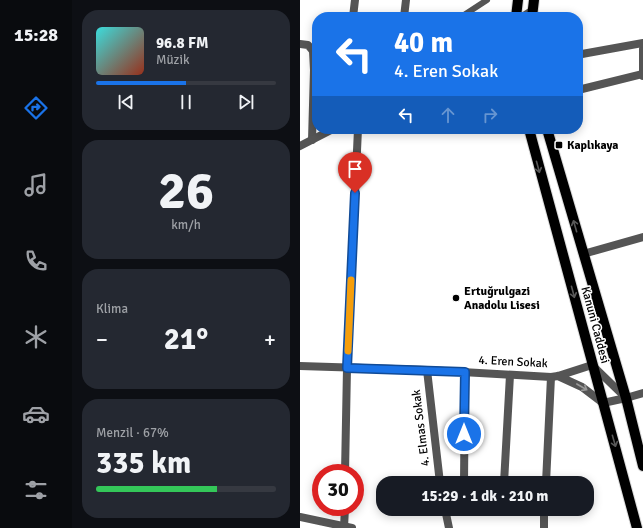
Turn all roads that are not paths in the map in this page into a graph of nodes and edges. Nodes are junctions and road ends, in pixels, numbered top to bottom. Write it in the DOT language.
graph roads {
  1 [pos="355,0"];
  2 [pos="406,0"];
  3 [pos="487,0"];
  4 [pos="518,0"];
  5 [pos="354,12"];
  6 [pos="405,12"];
  7 [pos="469,12"];
  8 [pos="517,12"];
  9 [pos="643,42"];
  10 [pos="300,44"];
  11 [pos="643,49"];
  12 [pos="312,50"];
  13 [pos="583,54"];
  14 [pos="643,75"];
  15 [pos="583,89"];
  16 [pos="312,134"];
  17 [pos="323,134"];
  18 [pos="358,134"];
  19 [pos="529,134"];
  20 [pos="547,134"];
  21 [pos="312,140"];
  22 [pos="300,146"];
  23 [pos="643,237"];
  24 [pos="583,254"];
  25 [pos="592,364"];
  26 [pos="300,366"];
  27 [pos="347,368"];
  28 [pos="427,370"];
  29 [pos="465,372"];
  30 [pos="510,375"];
  31 [pos="554,376"];
  32 [pos="643,393"];
  33 [pos="626,398"];
  34 [pos="603,403"];
  35 [pos="345,464"];
  36 [pos="643,466"];
  37 [pos="439,476"];
  38 [pos="464,476"];
  39 [pos="504,476"];
  40 [pos="547,476"];
  41 [pos="346,516"];
  42 [pos="446,516"];
  43 [pos="544,516"];
  44 [pos="300,517"];
  45 [pos="347,527"];
  46 [pos="449,528"];
  47 [pos="544,528"];
  48 [pos="637,528"];
  1 -- 5 [label="street"];
  2 -- 6 [label="street"];
  3 -- 7 [label="lane"];
  4 -- 8 [label="main road"];
  9 -- 13 [label="street"];
  10 -- 12 [label="street"];
  11 -- 14 [label="street"];
  14 -- 15 [label="street"];
  16 -- 21 [label="street"];
  17 -- 21 [label="street"];
  18 -- 27 [label="street"];
  19 -- 25 [label="main road, Kanuni Caddesi, one-way"];
  24 -- 20 [label="main road, Kanuni Caddesi, one-way"];
  21 -- 22 [label="street"];
  23 -- 24 [label="street"];
  24 -- 33 [label="main road, Kanuni Caddesi"];
  25 -- 31 [label="street, 4. Eren Sokak"];
  25 -- 33 [label="street"];
  25 -- 34 [label="main road, Kanuni Caddesi"];
  26 -- 27 [label="street, 4. Eren Sokak"];
  27 -- 28 [label="street, 4. Eren Sokak"];
  27 -- 35 [label="street"];
  28 -- 29 [label="street, 4. Eren Sokak"];
  28 -- 37 [label="street, 4. Elmas Sokak"];
  29 -- 30 [label="street, 4. Eren Sokak"];
  29 -- 38 [label="street"];
  30 -- 31 [label="street, 4. Eren Sokak"];
  30 -- 39 [label="street"];
  31 -- 34 [label="street, 4. Eren Sokak, one-way"];
  31 -- 40 [label="street"];
  32 -- 33 [label="street"];
  33 -- 34 [label="street"];
  33 -- 36 [label="main road, Kanuni Caddesi"];
  34 -- 48 [label="main road, Kanuni Caddesi, one-way"];
  41 -- 45 [label="street"];
  42 -- 46 [label="street"];
  43 -- 47 [label="street"];
  44 -- 45 [label="street"];
}
